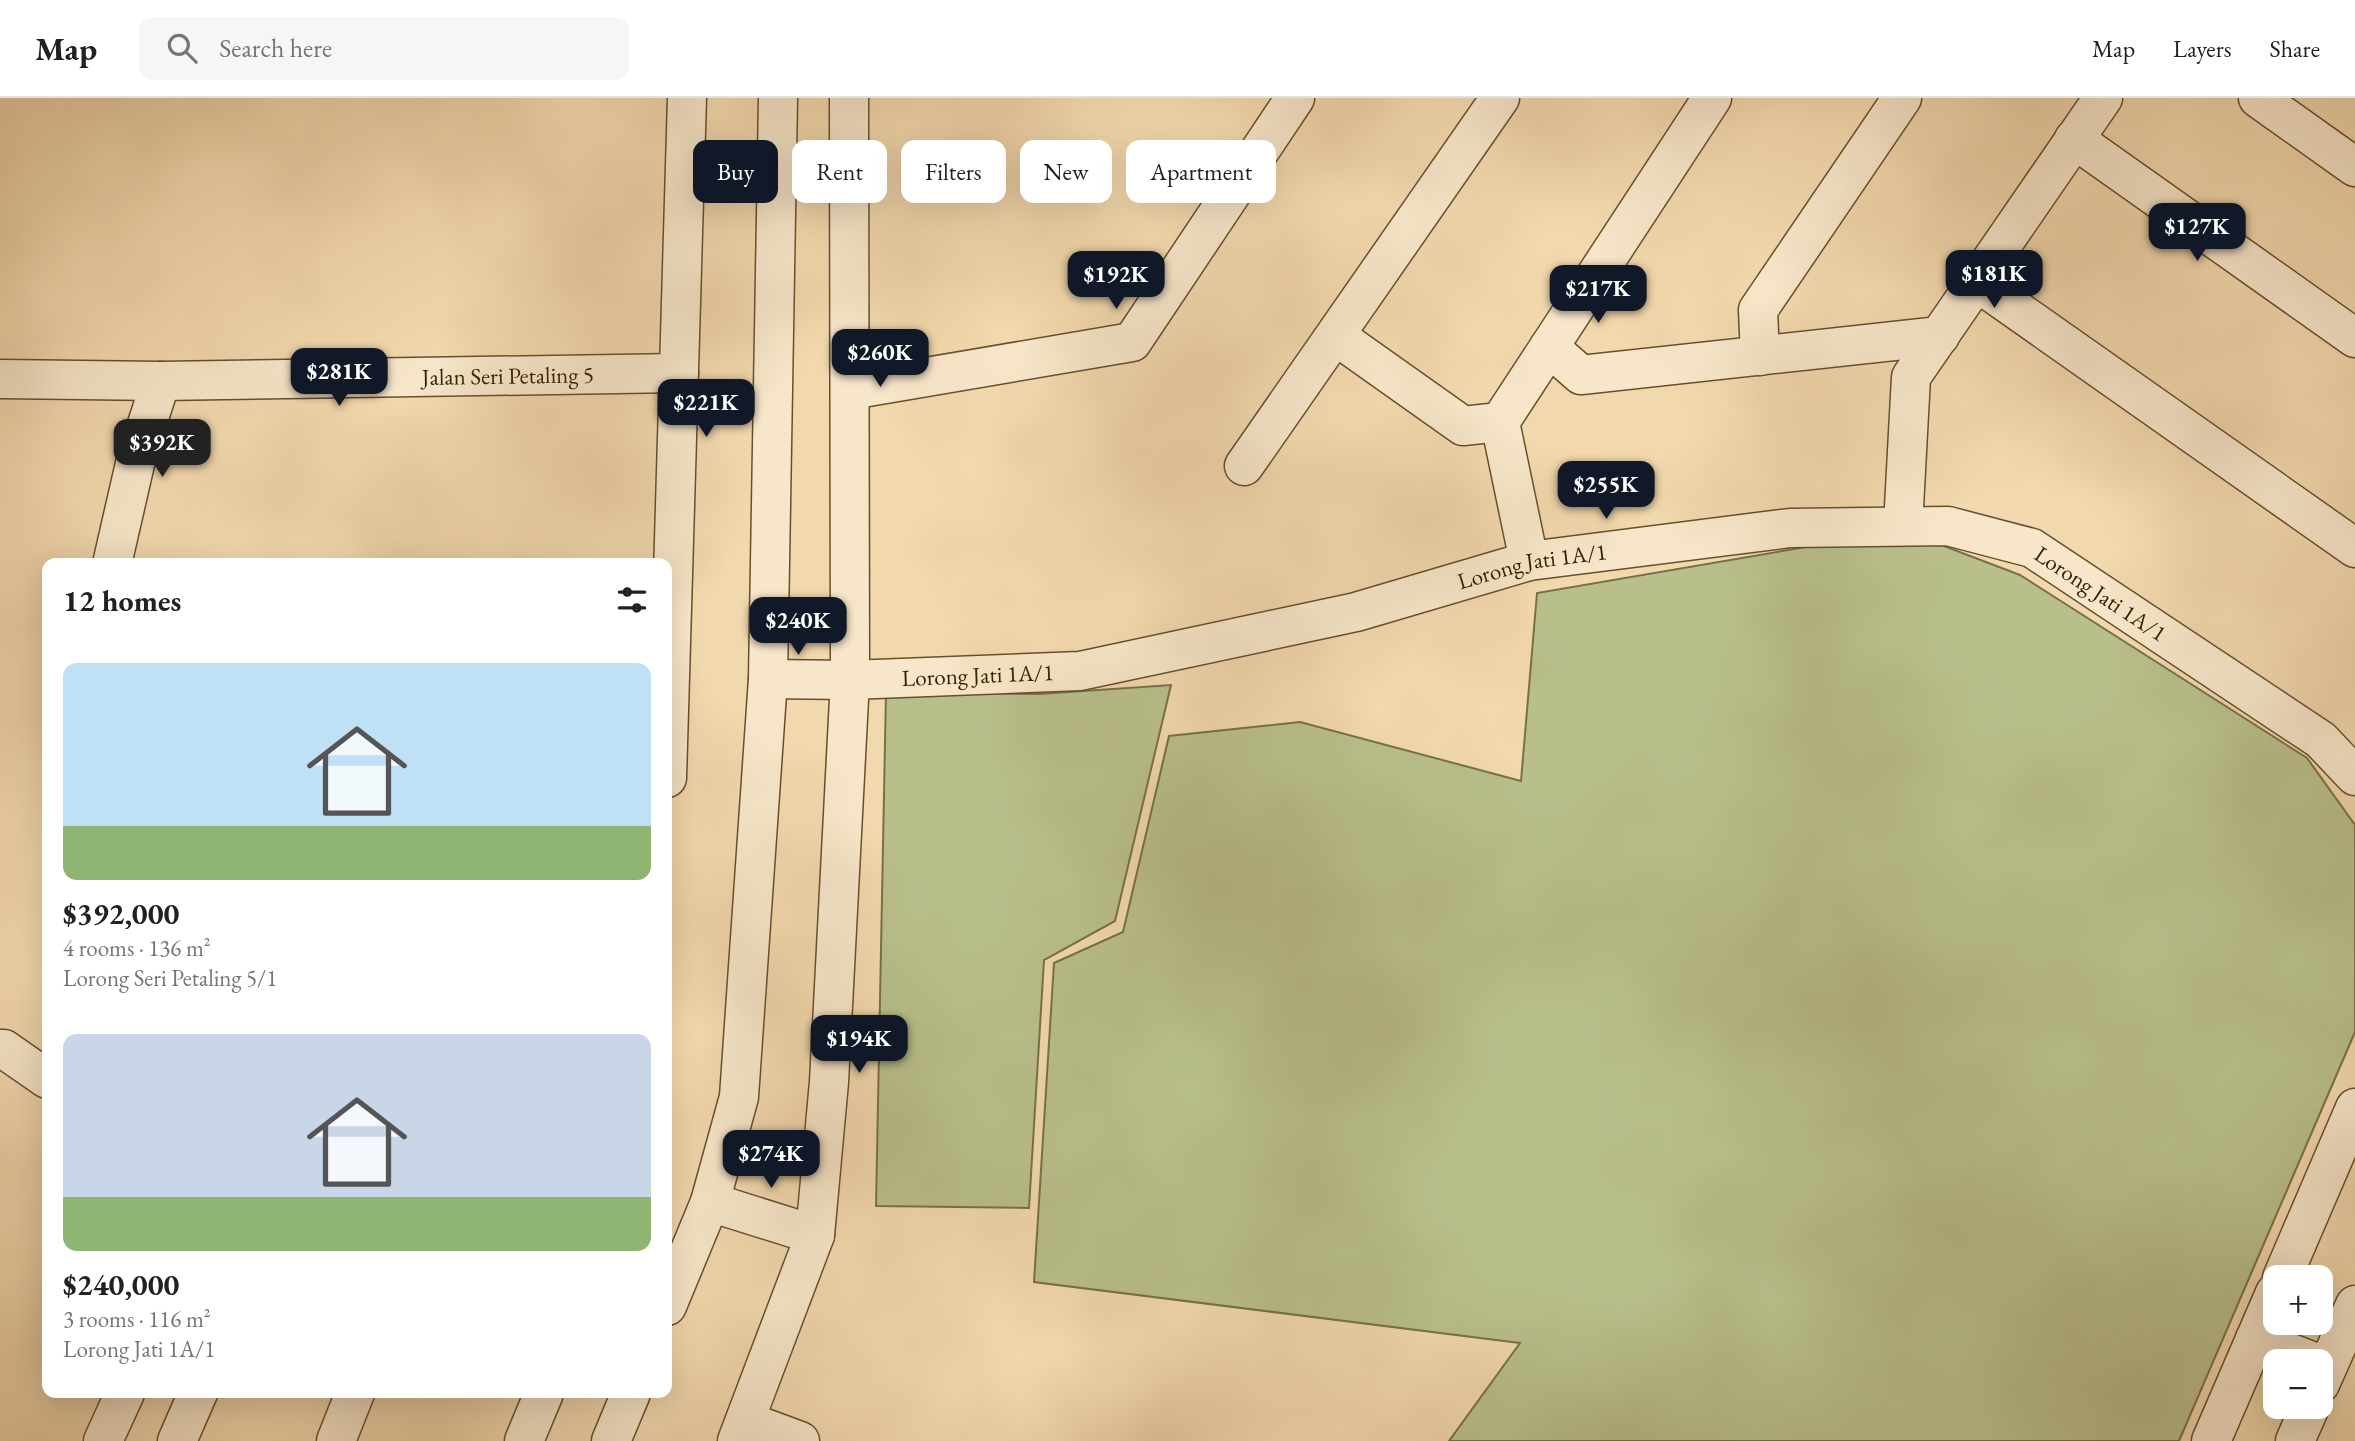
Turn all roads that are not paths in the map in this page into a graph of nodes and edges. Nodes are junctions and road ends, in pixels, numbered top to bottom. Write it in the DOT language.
graph roads {
  1 [pos="687,98"];
  2 [pos="778,98"];
  3 [pos="849,98"];
  4 [pos="1294,98"];
  5 [pos="1500,98"];
  6 [pos="1712,98"];
  7 [pos="1902,98"];
  8 [pos="2103,98"];
  9 [pos="2258,98"];
  10 [pos="2074,139"];
  11 [pos="2355,167"];
  12 [pos="1977,282"];
  13 [pos="1940,335"];
  14 [pos="1336,336"];
  15 [pos="2355,338"];
  16 [pos="1549,347"];
  17 [pos="1760,356"];
  18 [pos="679,373"];
  19 [pos="0,379"];
  20 [pos="161,381"];
  21 [pos="850,390"];
  22 [pos="1500,422"];
  23 [pos="1244,466"];
  24 [pos="1903,526"];
  25 [pos="2355,548"];
  26 [pos="113,558"];
  27 [pos="672,560"];
  28 [pos="1530,561"];
  29 [pos="768,679"];
  30 [pos="850,680"];
  31 [pos="2355,776"];
  32 [pos="0,1049"];
  33 [pos="42,1076"];
  34 [pos="2355,1108"];
  35 [pos="710,1202"];
  36 [pos="815,1235"];
  37 [pos="2288,1265"];
  38 [pos="672,1294"];
  39 [pos="2355,1305"];
  40 [pos="2263,1321"];
  41 [pos="2255,1339"];
  42 [pos="2278,1349"];
  43 [pos="2333,1359"];
  44 [pos="123,1398"];
  45 [pos="196,1398"];
  46 [pos="353,1398"];
  47 [pos="542,1398"];
  48 [pos="629,1398"];
  49 [pos="2305,1419"];
  50 [pos="742,1431"];
  51 [pos="103,1441"];
  52 [pos="177,1441"];
  53 [pos="336,1441"];
  54 [pos="524,1441"];
  55 [pos="611,1441"];
  56 [pos="800,1441"];
  57 [pos="2211,1441"];
  58 [pos="2295,1441"];
  1 -- 18 [label="street"];
  2 -- 29 [label="street"];
  3 -- 21 [label="street"];
  4 -- 21 [label="street"];
  5 -- 14 [label="street"];
  6 -- 16 [label="street"];
  7 -- 17 [label="street"];
  8 -- 10 [label="street"];
  9 -- 11 [label="street"];
  10 -- 12 [label="street"];
  10 -- 15 [label="street"];
  12 -- 13 [label="street"];
  12 -- 25 [label="street"];
  13 -- 17 [label="street"];
  13 -- 24 [label="street"];
  14 -- 22 [label="street"];
  14 -- 23 [label="street"];
  16 -- 17 [label="street"];
  16 -- 22 [label="street"];
  18 -- 20 [label="street, Jalan Seri Petaling 5"];
  18 -- 27 [label="street"];
  19 -- 20 [label="street, Jalan Seri Petaling 5"];
  20 -- 26 [label="street"];
  21 -- 30 [label="street"];
  22 -- 28 [label="street"];
  24 -- 28 [label="street, Lorong Jati 1A/1"];
  24 -- 31 [label="street, Lorong Jati 1A/1"];
  28 -- 30 [label="street, Lorong Jati 1A/1"];
  29 -- 30 [label="street, Lorong Jati 1A/1"];
  29 -- 35 [label="street"];
  30 -- 36 [label="street"];
  32 -- 33 [label="street"];
  34 -- 37 [label="street"];
  35 -- 36 [label="street"];
  35 -- 38 [label="street"];
  36 -- 50 [label="street"];
  39 -- 43 [label="street"];
  40 -- 41 [label="street"];
  41 -- 42 [label="street"];
  41 -- 57 [label="street"];
  44 -- 51 [label="street"];
  45 -- 52 [label="street"];
  46 -- 53 [label="street"];
  47 -- 54 [label="street"];
  48 -- 55 [label="street"];
  49 -- 58 [label="street"];
  50 -- 56 [label="street"];
}
